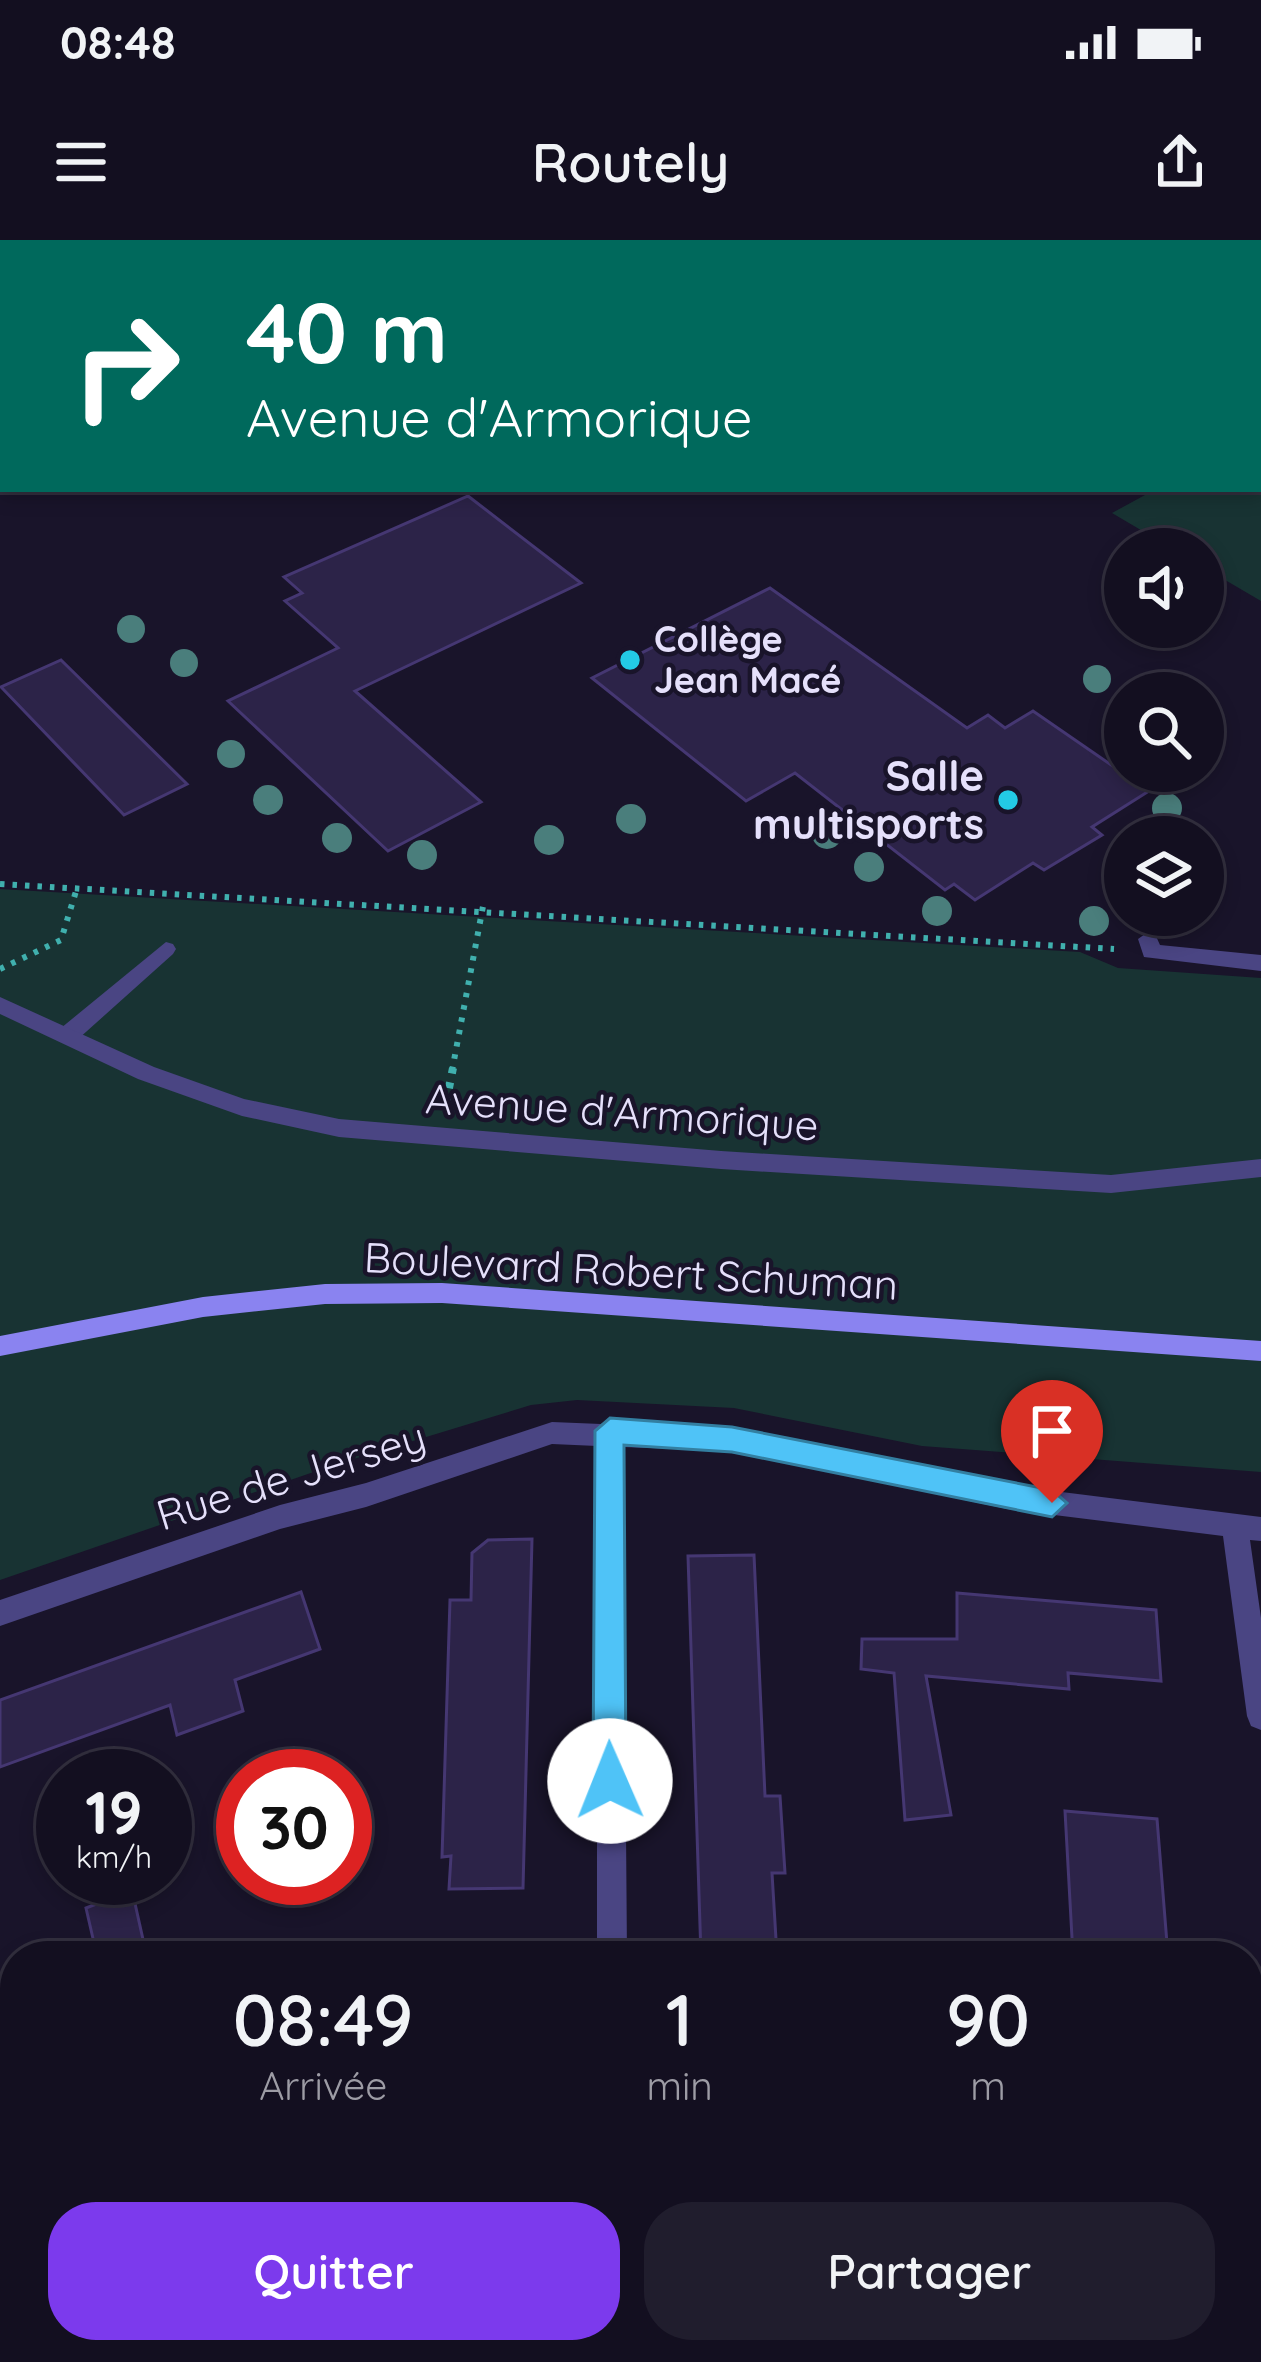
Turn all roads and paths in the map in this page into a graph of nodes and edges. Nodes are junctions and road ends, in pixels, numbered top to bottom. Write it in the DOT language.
graph roads {
  1 [pos="0,884"];
  2 [pos="77,888"];
  3 [pos="484,902"];
  4 [pos="482,913"];
  5 [pos="1150,946"];
  6 [pos="166,949"];
  7 [pos="1261,963"];
  8 [pos="0,969"];
  9 [pos="0,1005"];
  10 [pos="69,1034"];
  11 [pos="440,1140"];
  12 [pos="1261,1168"];
  13 [pos="0,1346"];
  14 [pos="1261,1351"];
  15 [pos="610,1431"];
  16 [pos="1248,1528"];
  17 [pos="0,1613"];
  18 [pos="1261,1716"];
  19 [pos="612,1941"];
  1 -- 2 [label="path"];
  2 -- 4 [label="path"];
  2 -- 8 [label="path"];
  3 -- 4 [label="path"];
  4 -- 5 [label="path"];
  4 -- 11 [label="path"];
  5 -- 7 [label="street"];
  6 -- 10 [label="street"];
  9 -- 10 [label="street, Avenue d'Armorique"];
  10 -- 11 [label="street, Avenue d'Armorique"];
  11 -- 12 [label="street, Avenue d'Armorique"];
  13 -- 14 [label="main road, Boulevard Robert Schuman"];
  15 -- 16 [label="street"];
  15 -- 17 [label="street, Rue de Jersey"];
  15 -- 19 [label="street"];
  16 -- 18 [label="street"];
}
